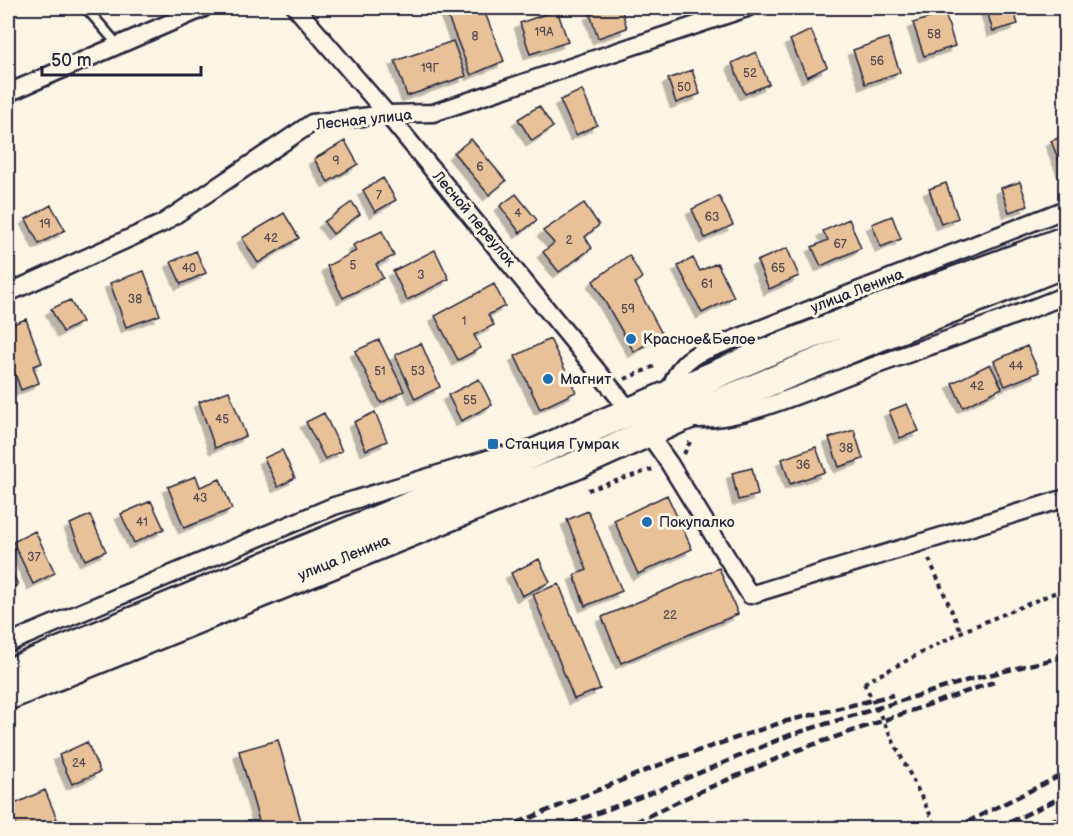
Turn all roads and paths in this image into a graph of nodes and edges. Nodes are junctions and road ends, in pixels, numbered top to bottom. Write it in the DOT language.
graph roads {
  1 [pos="86,8"];
  2 [pos="204,8"];
  3 [pos="296,8"];
  4 [pos="747,8"];
  5 [pos="118,45"];
  6 [pos="8,93"];
  7 [pos="387,114"];
  8 [pos="1065,209"];
  9 [pos="1065,240"];
  10 [pos="1065,263"];
  11 [pos="8,293"];
  12 [pos="1065,295"];
  13 [pos="655,366"];
  14 [pos="611,386"];
  15 [pos="668,394"];
  16 [pos="631,411"];
  17 [pos="679,419"];
  18 [pos="648,433"];
  19 [pos="699,436"];
  20 [pos="566,439"];
  21 [pos="669,463"];
  22 [pos="588,490"];
  23 [pos="1065,498"];
  24 [pos="921,542"];
  25 [pos="1065,588"];
  26 [pos="961,632"];
  27 [pos="8,643"];
  28 [pos="8,673"];
  29 [pos="8,696"];
  30 [pos="934,823"];
  31 [pos="923,828"];
  32 [pos="937,828"];
  1 -- 5 [label="lane"];
  2 -- 5 [label="street"];
  3 -- 7 [label="street, Лесной переулок"];
  4 -- 7 [label="street, Лесная улица"];
  5 -- 6 [label="street"];
  7 -- 11 [label="street, Лесная улица"];
  7 -- 14 [label="street, Лесной переулок"];
  8 -- 15 [label="street, улица Ленина"];
  9 -- 15 [label="main road, улица Ленина"];
  10 -- 17 [label="main road, улица Ленина"];
  12 -- 17 [label="street, улица Ленина"];
  13 -- 14 [label="path"];
  14 -- 16 [label="street, Лесной переулок"];
  15 -- 16 [label="main road, улица Ленина"];
  16 -- 18 [label="street, Лесной переулок"];
  16 -- 20 [label="main road, улица Ленина"];
  17 -- 18 [label="main road, улица Ленина"];
  18 -- 21 [label="street, Лесной переулок"];
  18 -- 29 [label="main road, улица Ленина"];
  19 -- 21 [label="path"];
  20 -- 27 [label="street, улица Ленина"];
  20 -- 28 [label="main road, улица Ленина"];
  21 -- 22 [label="path"];
  21 -- 24 [label="street, Лесной переулок"];
  23 -- 24 [label="street"];
  24 -- 26 [label="path"];
  25 -- 26 [label="path"];
  26 -- 30 [label="path, bridge"];
  30 -- 31 [label="path"];
  30 -- 32 [label="path, bridge"];
}
